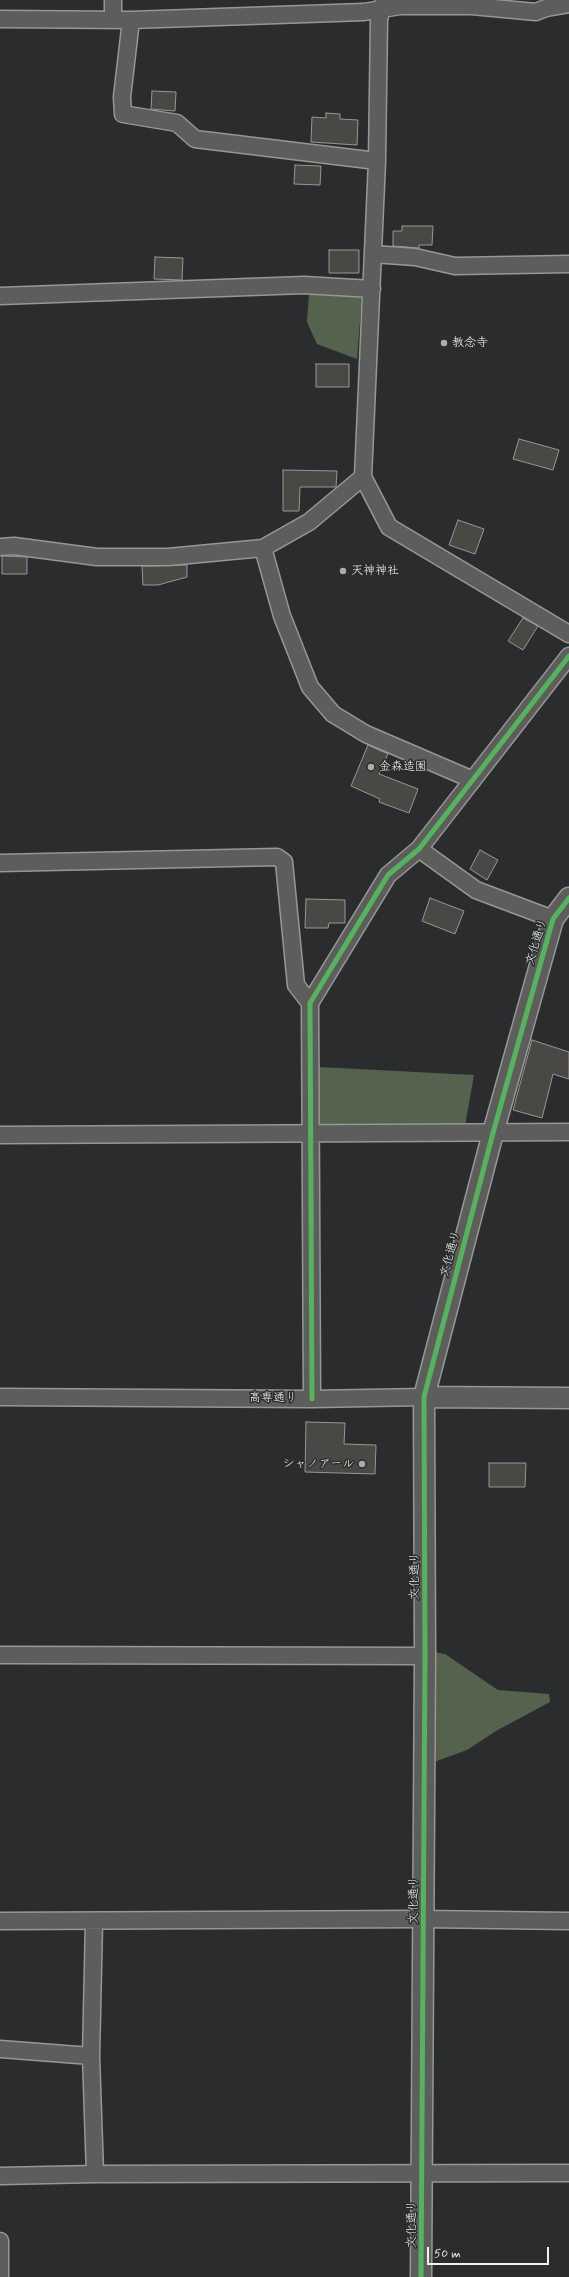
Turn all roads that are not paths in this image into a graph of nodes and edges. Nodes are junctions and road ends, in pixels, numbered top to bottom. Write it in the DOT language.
graph roads {
  1 [pos="113,0"];
  2 [pos="383,4"];
  3 [pos="569,4"];
  4 [pos="0,19"];
  5 [pos="113,19"];
  6 [pos="131,20"];
  7 [pos="377,161"];
  8 [pos="373,254"];
  9 [pos="569,264"];
  10 [pos="372,289"];
  11 [pos="0,296"];
  12 [pos="363,476"];
  13 [pos="0,547"];
  14 [pos="264,548"];
  15 [pos="569,634"];
  16 [pos="569,656"];
  17 [pos="473,780"];
  18 [pos="419,849"];
  19 [pos="0,863"];
  20 [pos="569,898"];
  21 [pos="553,919"];
  22 [pos="310,1004"];
  23 [pos="569,1132"];
  24 [pos="493,1133"];
  25 [pos="311,1134"];
  26 [pos="0,1136"];
  27 [pos="0,1397"];
  28 [pos="424,1397"];
  29 [pos="569,1398"];
  30 [pos="312,1399"];
  31 [pos="0,1655"];
  32 [pos="425,1656"];
  33 [pos="424,1919"];
  34 [pos="0,1921"];
  35 [pos="569,1921"];
  36 [pos="94,1922"];
  37 [pos="0,2049"];
  38 [pos="91,2056"];
  39 [pos="422,2173"];
  40 [pos="569,2173"];
  41 [pos="95,2174"];
  42 [pos="0,2176"];
  43 [pos="0,2241"];
  44 [pos="0,2277"];
  45 [pos="421,2277"];
  1 -- 5 [label="street"];
  2 -- 3 [label="street"];
  2 -- 6 [label="street"];
  2 -- 7 [label="street"];
  4 -- 5 [label="street"];
  5 -- 6 [label="street"];
  6 -- 7 [label="street"];
  7 -- 8 [label="street"];
  8 -- 9 [label="street"];
  8 -- 10 [label="street"];
  10 -- 11 [label="street"];
  10 -- 12 [label="street"];
  12 -- 14 [label="street"];
  12 -- 15 [label="street"];
  13 -- 14 [label="street"];
  14 -- 17 [label="street"];
  16 -- 17 [label="street"];
  17 -- 18 [label="street"];
  18 -- 21 [label="street"];
  18 -- 22 [label="street"];
  19 -- 22 [label="street"];
  20 -- 21 [label="street, 文化通り"];
  21 -- 24 [label="street, 文化通り"];
  22 -- 25 [label="street"];
  23 -- 24 [label="street"];
  24 -- 25 [label="street"];
  24 -- 28 [label="street, 文化通り"];
  25 -- 26 [label="street"];
  25 -- 30 [label="street"];
  27 -- 30 [label="street, 高専通り"];
  28 -- 29 [label="street, 高専通り"];
  28 -- 30 [label="street, 高専通り"];
  28 -- 32 [label="street, 文化通り"];
  31 -- 32 [label="street"];
  32 -- 33 [label="street, 文化通り"];
  33 -- 35 [label="street"];
  33 -- 36 [label="street"];
  33 -- 39 [label="street, 文化通り"];
  34 -- 36 [label="street"];
  36 -- 38 [label="street"];
  37 -- 38 [label="street"];
  38 -- 41 [label="street"];
  39 -- 40 [label="street"];
  39 -- 41 [label="street"];
  39 -- 45 [label="street, 文化通り"];
  41 -- 42 [label="street"];
  43 -- 44 [label="street"];
}
